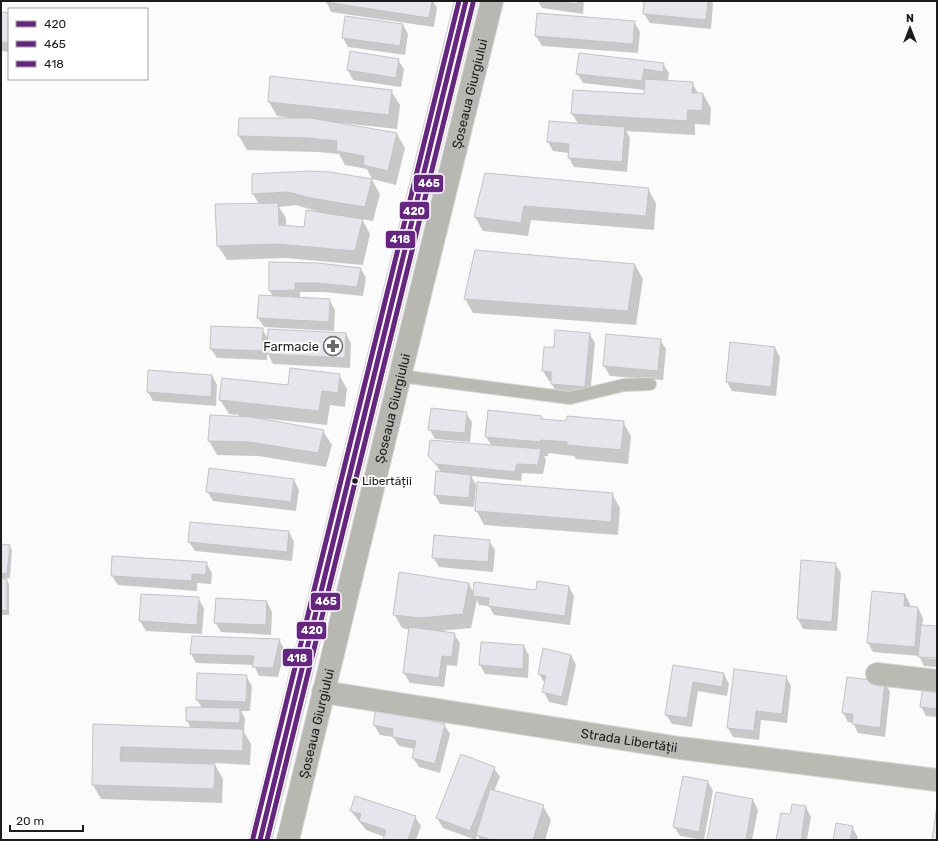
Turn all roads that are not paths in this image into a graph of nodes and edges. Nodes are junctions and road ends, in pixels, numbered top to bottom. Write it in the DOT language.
graph roads {
  1 [pos="466,1"];
  2 [pos="492,1"];
  3 [pos="400,376"];
  4 [pos="650,384"];
  5 [pos="877,674"];
  6 [pos="937,681"];
  7 [pos="323,692"];
  8 [pos="937,780"];
  9 [pos="260,840"];
  10 [pos="288,840"];
  1 -- 9 [label="highway, Șoseaua Giurgiului"];
  2 -- 3 [label="highway, Șoseaua Giurgiului"];
  3 -- 4 [label="lane"];
  3 -- 7 [label="highway, Șoseaua Giurgiului"];
  5 -- 6 [label="street"];
  7 -- 8 [label="street, Strada Libertății"];
  7 -- 10 [label="highway, Șoseaua Giurgiului"];
}
